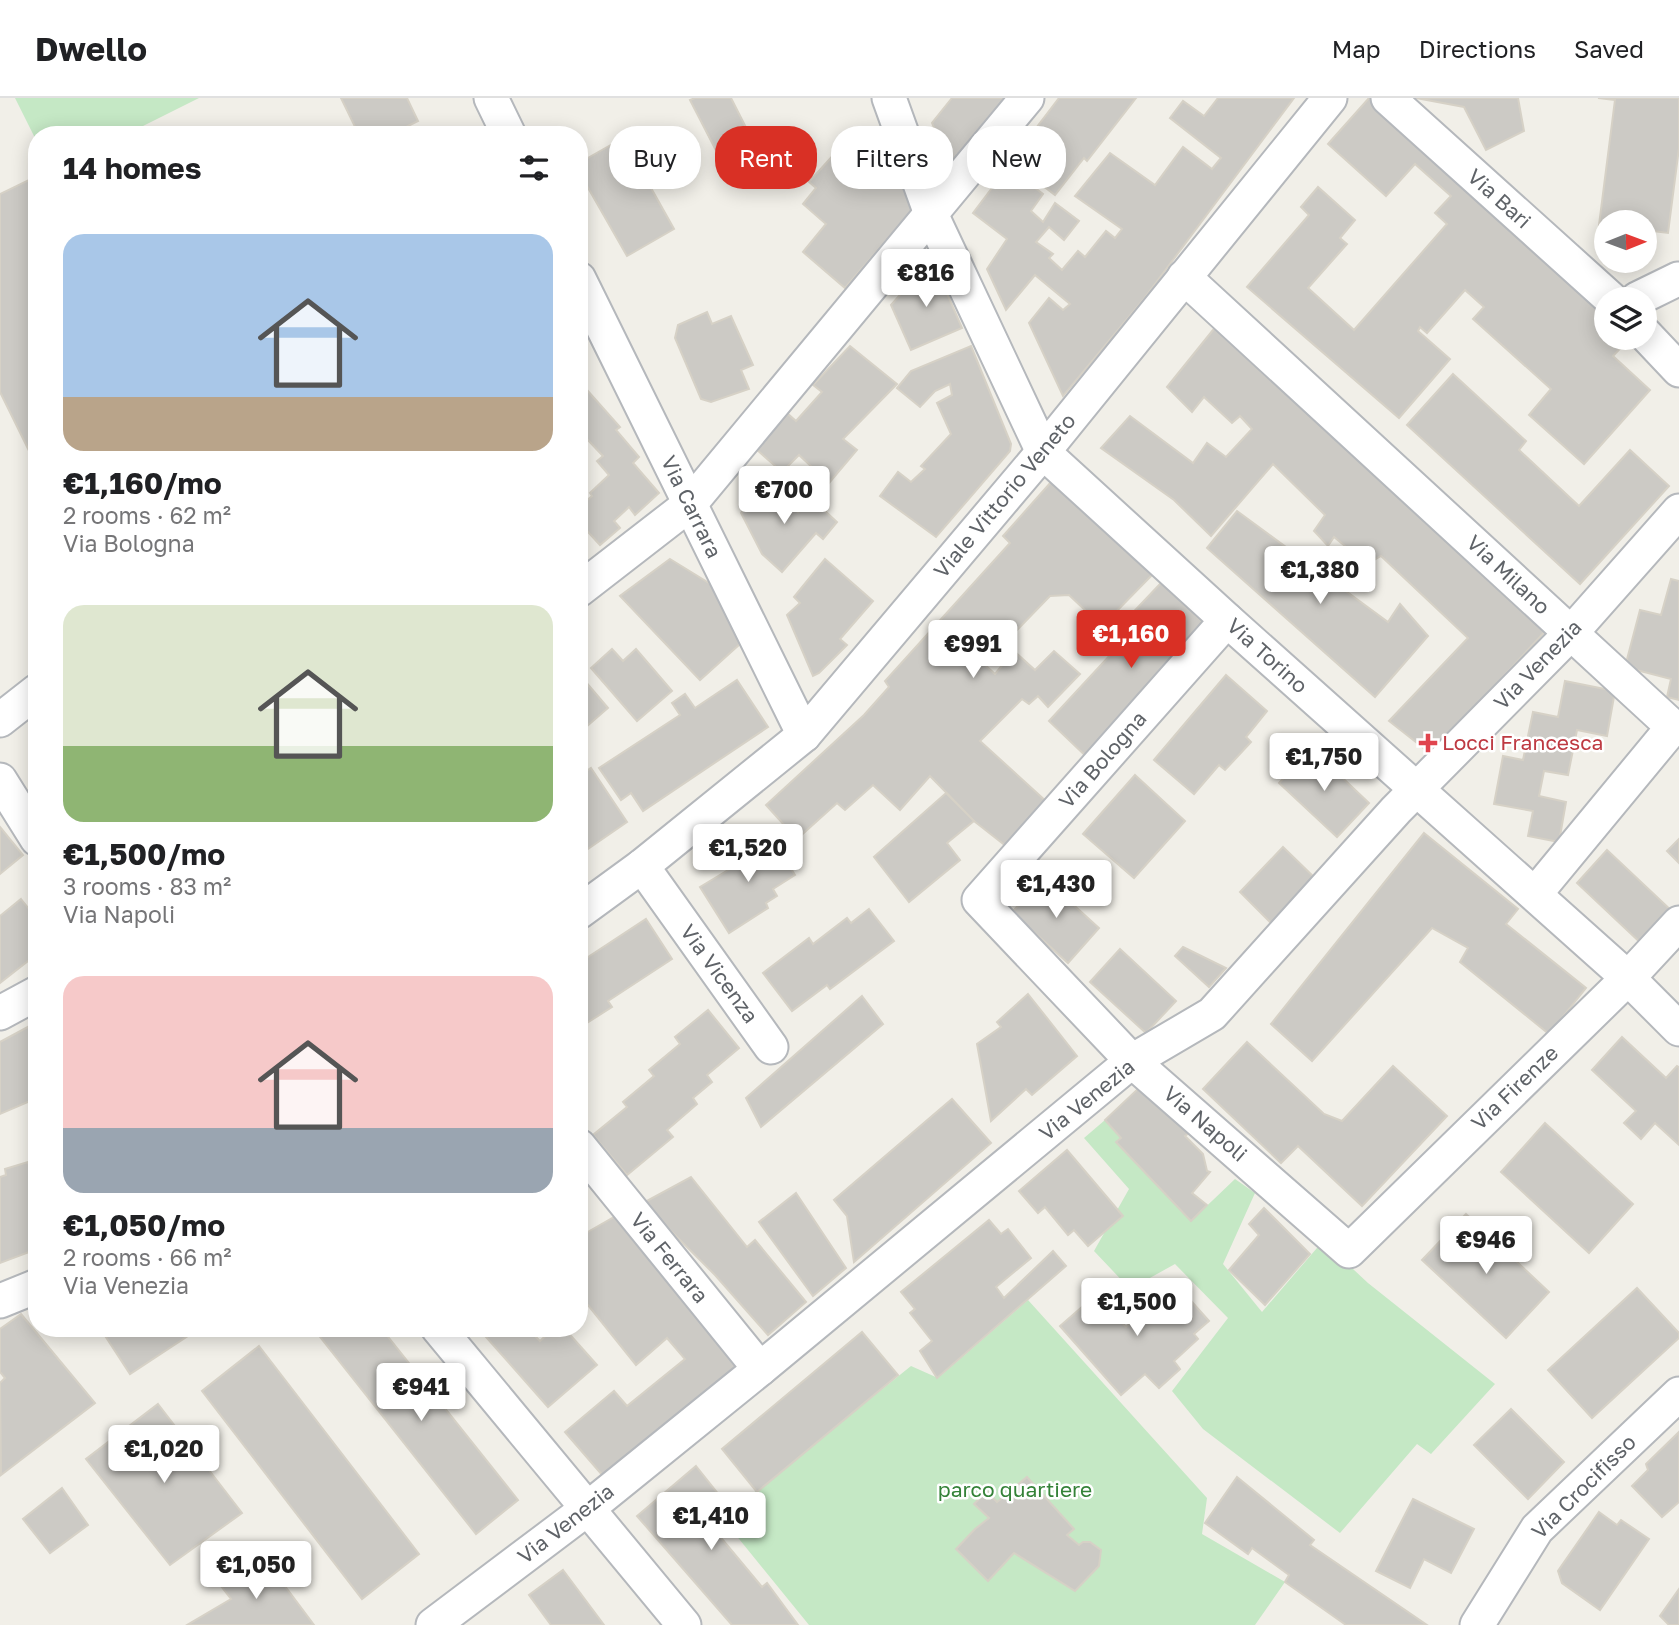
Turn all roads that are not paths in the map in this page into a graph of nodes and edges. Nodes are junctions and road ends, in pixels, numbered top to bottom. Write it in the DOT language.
graph roads {
  1 [pos="491,98"];
  2 [pos="1027,98"];
  3 [pos="1330,98"];
  4 [pos="1388,98"];
  5 [pos="892,100"];
  6 [pos="505,126"];
  7 [pos="931,214"];
  8 [pos="1679,272"];
  9 [pos="1184,277"];
  10 [pos="1678,279"];
  11 [pos="1679,286"];
  12 [pos="1598,287"];
  13 [pos="1657,289"];
  14 [pos="588,297"];
  15 [pos="1657,347"];
  16 [pos="1679,370"];
  17 [pos="1043,452"];
  18 [pos="690,504"];
  19 [pos="1679,511"];
  20 [pos="588,583"];
  21 [pos="1227,620"];
  22 [pos="1571,633"];
  23 [pos="28,698"];
  24 [pos="0,720"];
  25 [pos="804,735"];
  26 [pos="0,780"];
  27 [pos="1416,790"];
  28 [pos="28,825"];
  29 [pos="642,866"];
  30 [pos="1535,894"];
  31 [pos="979,900"];
  32 [pos="588,905"];
  33 [pos="1679,923"];
  34 [pos="1628,978"];
  35 [pos="28,998"];
  36 [pos="0,1013"];
  37 [pos="1679,1030"];
  38 [pos="771,1047"];
  39 [pos="1132,1061"];
  40 [pos="588,1157"];
  41 [pos="1349,1251"];
  42 [pos="28,1290"];
  43 [pos="0,1301"];
  44 [pos="445,1337"];
  45 [pos="760,1369"];
  46 [pos="1679,1394"];
  47 [pos="587,1509"];
  48 [pos="433,1625"];
  49 [pos="684,1625"];
  50 [pos="1477,1625"];
  1 -- 6 [label="street"];
  2 -- 7 [label="street"];
  3 -- 9 [label="street, Viale Vittorio Veneto"];
  4 -- 12 [label="street, Via Bari"];
  5 -- 7 [label="street"];
  7 -- 17 [label="street"];
  7 -- 18 [label="street"];
  8 -- 10 [label="street"];
  9 -- 17 [label="street, Viale Vittorio Veneto"];
  9 -- 22 [label="street, Via Milano"];
  10 -- 11 [label="street"];
  10 -- 13 [label="street"];
  14 -- 18 [label="street, Via Carrara"];
  15 -- 16 [label="street"];
  17 -- 21 [label="street, Via Torino"];
  17 -- 25 [label="street, Viale Vittorio Veneto"];
  18 -- 20 [label="street"];
  18 -- 25 [label="street, Via Carrara"];
  19 -- 22 [label="street, Via Venezia"];
  21 -- 27 [label="street, Via Torino"];
  21 -- 31 [label="street, Via Bologna"];
  22 -- 27 [label="street, Via Venezia"];
  22 -- 30 [label="street, Via Milano"];
  23 -- 24 [label="street"];
  25 -- 29 [label="street, Viale Vittorio Veneto"];
  26 -- 28 [label="street"];
  27 -- 30 [label="street, Via Torino"];
  27 -- 39 [label="street, Via Venezia"];
  29 -- 32 [label="street, Viale Vittorio Veneto"];
  29 -- 38 [label="street, Via Vicenza"];
  30 -- 34 [label="street, Via Torino"];
  31 -- 39 [label="street, Via Napoli"];
  33 -- 34 [label="street, Via Firenze"];
  34 -- 37 [label="street, Via Torino"];
  34 -- 41 [label="street, Via Firenze"];
  35 -- 36 [label="street"];
  39 -- 41 [label="street, Via Napoli"];
  39 -- 45 [label="street, Via Venezia"];
  40 -- 45 [label="street, Via Ferrara"];
  42 -- 43 [label="street"];
  44 -- 47 [label="street"];
  45 -- 47 [label="street, Via Venezia"];
  46 -- 50 [label="street, Via Crocifisso"];
  47 -- 48 [label="street, Via Venezia"];
  47 -- 49 [label="street"];
}
